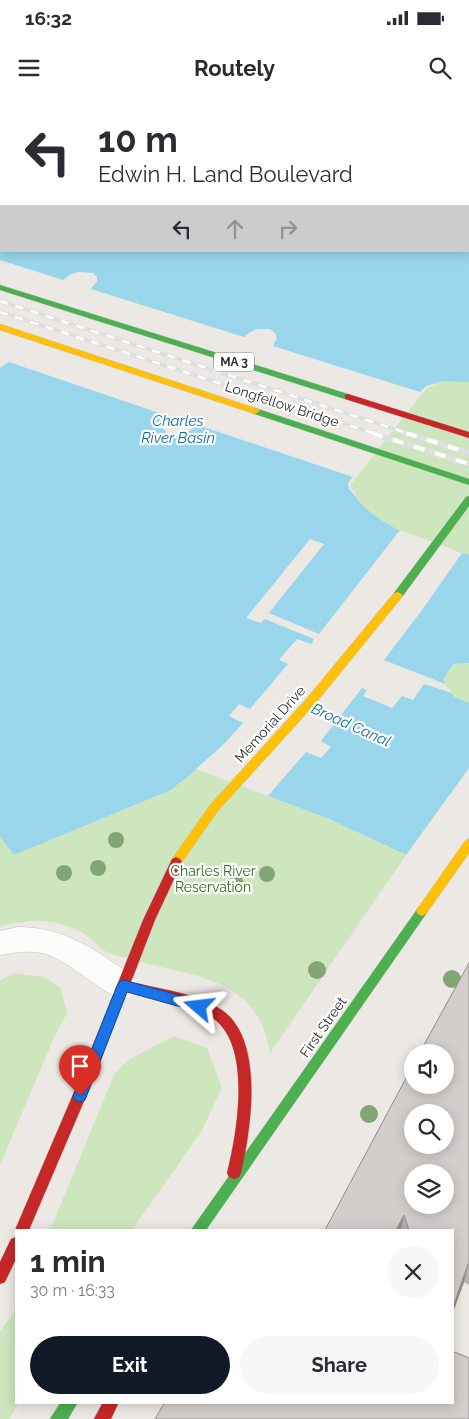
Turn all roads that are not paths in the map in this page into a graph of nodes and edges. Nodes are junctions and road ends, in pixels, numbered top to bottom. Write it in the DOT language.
graph roads {
  1 [pos="0,287"];
  2 [pos="0,327"];
  3 [pos="469,435"];
  4 [pos="469,482"];
  5 [pos="469,499"];
  6 [pos="469,844"];
  7 [pos="0,943"];
  8 [pos="124,986"];
  9 [pos="226,1191"];
  10 [pos="22,1229"];
  11 [pos="199,1229"];
  12 [pos="207,1229"];
  13 [pos="15,1246"];
  14 [pos="0,1277"];
  15 [pos="69,1404"];
  16 [pos="111,1404"];
  17 [pos="58,1419"];
  18 [pos="102,1419"];
  1 -- 3 [label="main road, Longfellow Bridge / MA 3"];
  2 -- 4 [label="main road, Longfellow Bridge"];
  5 -- 8 [label="main road, Memorial Drive"];
  6 -- 9 [label="main road, First Street"];
  7 -- 8 [label="street"];
  8 -- 9 [label="main road"];
  8 -- 10 [label="main road, Memorial Drive"];
  9 -- 11 [label="main road"];
  9 -- 12 [label="main road, First Street"];
  13 -- 14 [label="main road"];
  15 -- 17 [label="main road"];
  16 -- 18 [label="main road"];
}
